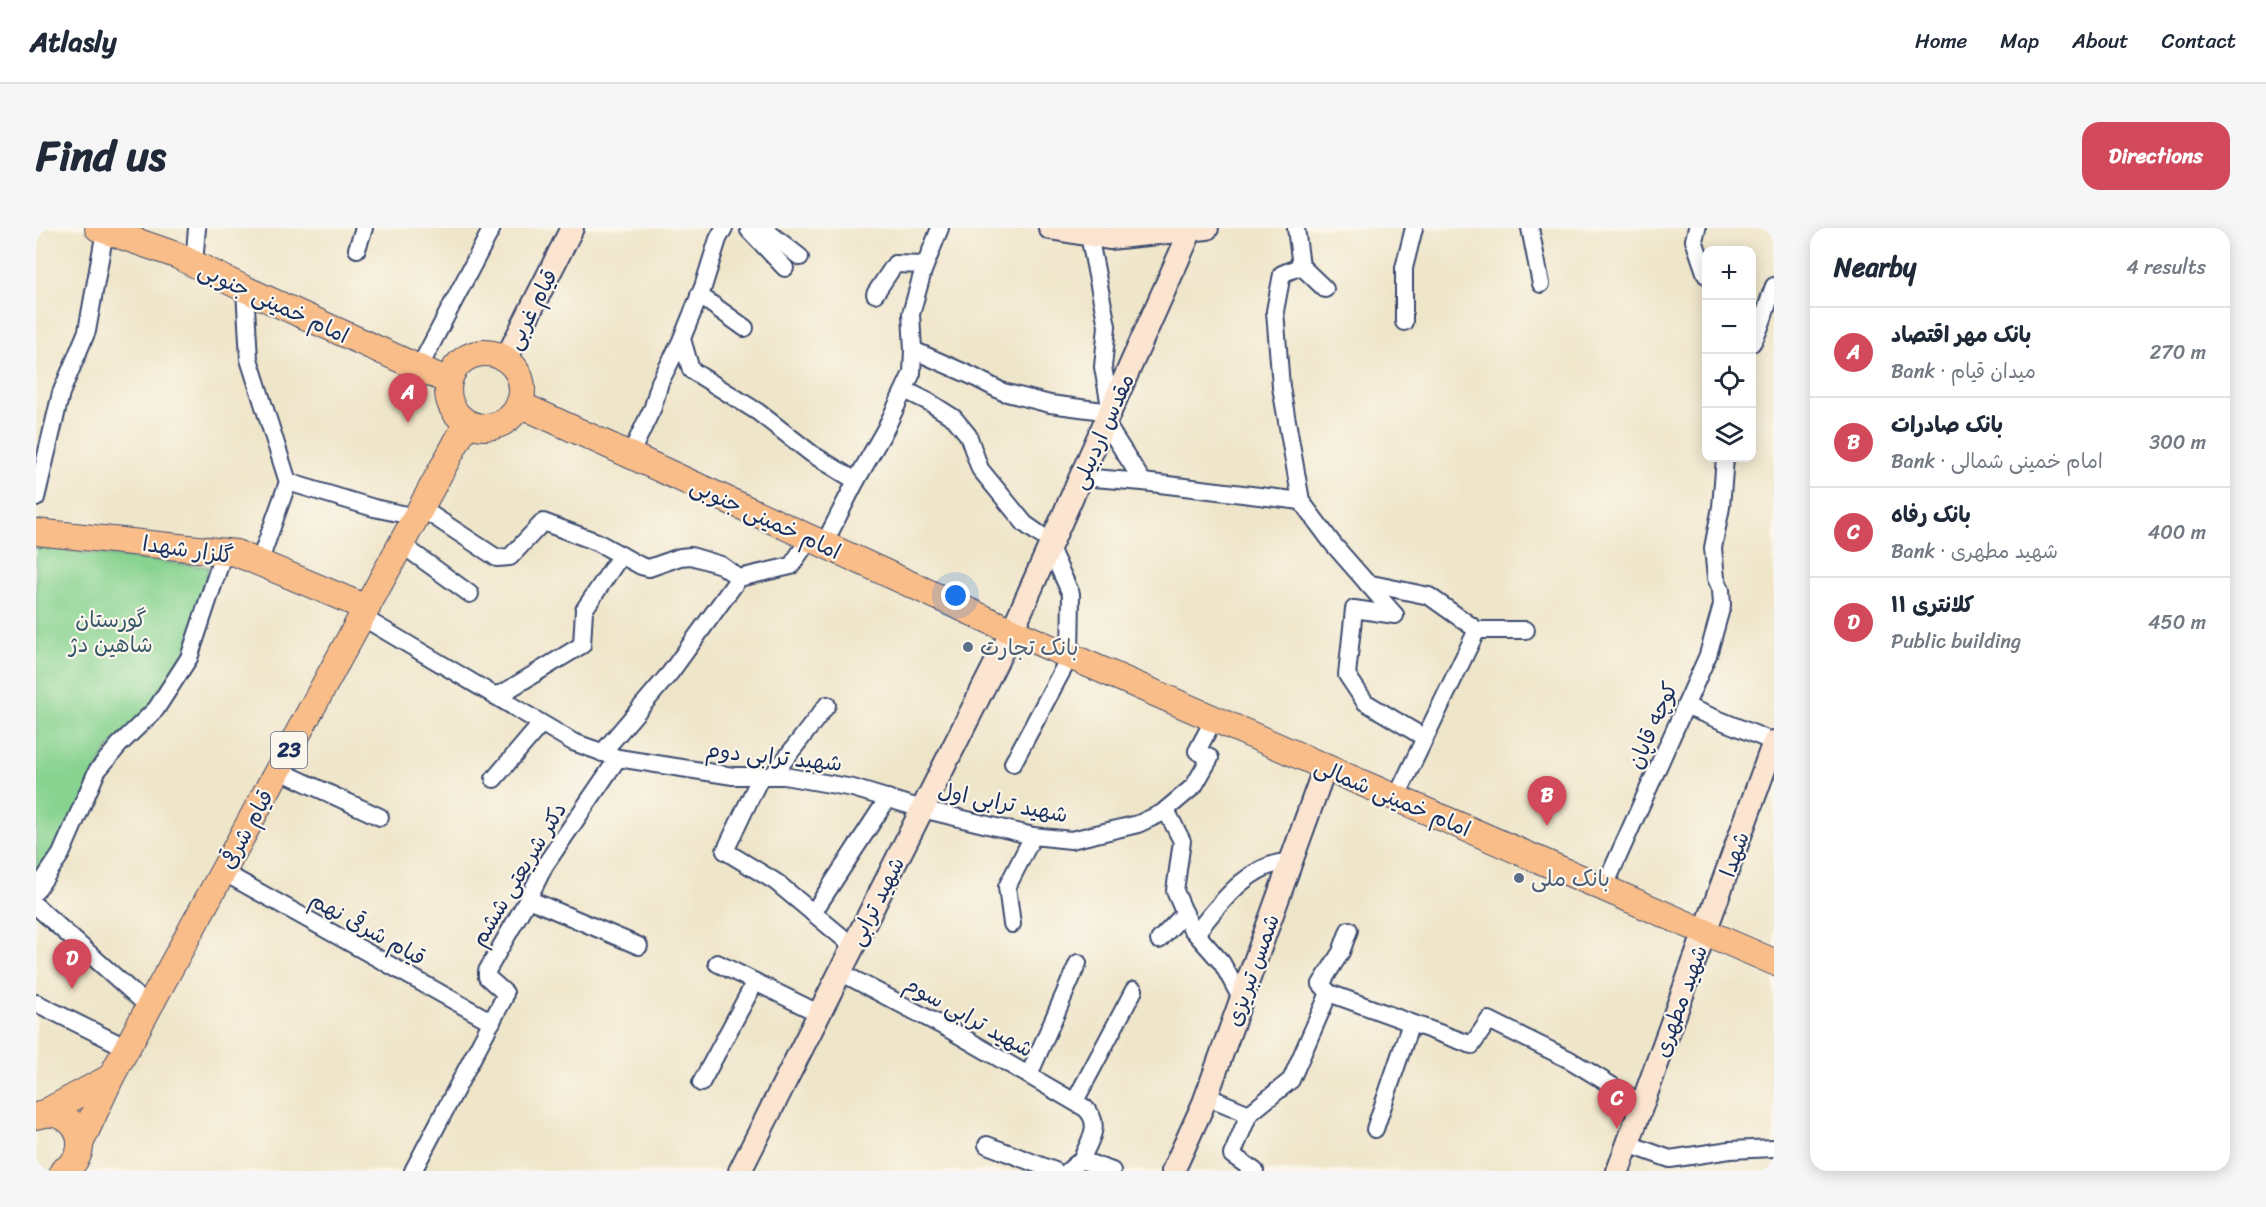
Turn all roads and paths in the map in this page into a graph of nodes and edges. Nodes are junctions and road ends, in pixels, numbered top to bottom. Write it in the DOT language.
graph roads {
  1 [pos="197,228"];
  2 [pos="364,228"];
  3 [pos="492,228"];
  4 [pos="572,228"];
  5 [pos="724,228"];
  6 [pos="750,228"];
  7 [pos="762,228"];
  8 [pos="940,228"];
  9 [pos="1050,228"];
  10 [pos="1296,228"];
  11 [pos="1414,228"];
  12 [pos="1530,228"];
  13 [pos="1697,228"];
  14 [pos="1199,229"];
  15 [pos="102,230"];
  16 [pos="1089,235"];
  17 [pos="357,249"];
  18 [pos="800,257"];
  19 [pos="1702,262"];
  20 [pos="194,264"];
  21 [pos="925,265"];
  22 [pos="1302,266"];
  23 [pos="785,268"];
  24 [pos="1541,284"];
  25 [pos="1774,286"];
  26 [pos="245,289"];
  27 [pos="1324,289"];
  28 [pos="875,294"];
  29 [pos="699,295"];
  30 [pos="1758,308"];
  31 [pos="1404,322"];
  32 [pos="745,328"];
  33 [pos="1756,337"];
  34 [pos="682,339"];
  35 [pos="913,350"];
  36 [pos="506,359"];
  37 [pos="420,368"];
  38 [pos="448,381"];
  39 [pos="905,390"];
  40 [pos="519,404"];
  41 [pos="1108,417"];
  42 [pos="467,423"];
  43 [pos="630,455"];
  44 [pos="1725,462"];
  45 [pos="1081,477"];
  46 [pos="856,481"];
  47 [pos="288,482"];
  48 [pos="1143,482"];
  49 [pos="36,498"];
  50 [pos="1301,501"];
  51 [pos="418,512"];
  52 [pos="36,532"];
  53 [pos="817,541"];
  54 [pos="401,544"];
  55 [pos="1051,545"];
  56 [pos="224,552"];
  57 [pos="621,555"];
  58 [pos="260,563"];
  59 [pos="739,578"];
  60 [pos="1367,583"];
  61 [pos="470,594"];
  62 [pos="364,612"];
  63 [pos="1477,630"];
  64 [pos="1526,630"];
  65 [pos="1012,632"];
  66 [pos="1070,656"];
  67 [pos="493,695"];
  68 [pos="827,705"];
  69 [pos="1685,706"];
  70 [pos="1214,719"];
  71 [pos="541,723"];
  72 [pos="1425,738"];
  73 [pos="1774,742"];
  74 [pos="610,755"];
  75 [pos="1013,763"];
  76 [pos="1324,767"];
  77 [pos="278,770"];
  78 [pos="767,776"];
  79 [pos="494,780"];
  80 [pos="888,798"];
  81 [pos="1396,798"];
  82 [pos="922,809"];
  83 [pos="1166,810"];
  84 [pos="380,817"];
  85 [pos="1033,836"];
  86 [pos="1290,862"];
  87 [pos="223,872"];
  88 [pos="1604,888"];
  89 [pos="36,891"];
  90 [pos="528,899"];
  91 [pos="36,906"];
  92 [pos="813,913"];
  93 [pos="1185,913"];
  94 [pos="1012,924"];
  95 [pos="1349,930"];
  96 [pos="1705,932"];
  97 [pos="1196,933"];
  98 [pos="1159,940"];
  99 [pos="639,946"];
  100 [pos="854,946"];
  101 [pos="1774,962"];
  102 [pos="717,963"];
  103 [pos="1078,963"];
  104 [pos="840,972"];
  105 [pos="756,982"];
  106 [pos="1134,990"];
  107 [pos="1329,993"];
  108 [pos="1242,1000"];
  109 [pos="36,1003"];
  110 [pos="149,1007"];
  111 [pos="820,1014"];
  112 [pos="492,1022"];
  113 [pos="1411,1023"];
  114 [pos="127,1048"];
  115 [pos="1029,1075"];
  116 [pos="111,1077"];
  117 [pos="700,1083"];
  118 [pos="1206,1096"];
  119 [pos="1075,1101"];
  120 [pos="1642,1104"];
  121 [pos="1249,1114"];
  122 [pos="40,1115"];
  123 [pos="1375,1129"];
  124 [pos="987,1144"];
  125 [pos="1628,1144"];
  126 [pos="1774,1148"];
  127 [pos="82,1155"];
  128 [pos="1081,1160"];
  129 [pos="63,1171"];
  130 [pos="413,1171"];
  131 [pos="740,1171"];
  132 [pos="1055,1171"];
  133 [pos="1068,1171"];
  134 [pos="1112,1171"];
  135 [pos="1173,1171"];
  136 [pos="1255,1171"];
  137 [pos="1618,1171"];
  1 -- 20 [label="street"];
  2 -- 17 [label="street"];
  3 -- 37 [label="street"];
  4 -- 36 [label="street, قیام غربی"];
  5 -- 29 [label="street"];
  6 -- 23 [label="street"];
  7 -- 18 [label="street"];
  8 -- 21 [label="street"];
  9 -- 16 [label="street"];
  10 -- 22 [label="street"];
  11 -- 31 [label="street"];
  12 -- 24 [label="street"];
  13 -- 19 [label="street"];
  14 -- 16 [label="street"];
  14 -- 41 [label="street, مقدس اردبیلی"];
  15 -- 20 [label="main road, امام خمینی جنوبی"];
  15 -- 49 [label="street"];
  16 -- 41 [label="street"];
  20 -- 26 [label="main road, امام خمینی جنوبی"];
  21 -- 28 [label="street"];
  21 -- 35 [label="street"];
  22 -- 27 [label="street"];
  22 -- 50 [label="street"];
  25 -- 30 [label="street"];
  26 -- 37 [label="main road, امام خمینی جنوبی"];
  26 -- 47 [label="street"];
  29 -- 32 [label="street"];
  29 -- 34 [label="street"];
  30 -- 33 [label="street"];
  34 -- 43 [label="street"];
  34 -- 46 [label="street"];
  35 -- 39 [label="street"];
  35 -- 41 [label="street"];
  36 -- 38 [label="main road"];
  36 -- 40 [label="main road"];
  37 -- 38 [label="main road, امام خمینی جنوبی"];
  38 -- 42 [label="main road"];
  39 -- 46 [label="street"];
  39 -- 55 [label="street"];
  40 -- 42 [label="main road"];
  40 -- 43 [label="main road, امام خمینی جنوبی"];
  41 -- 45 [label="street, مقدس اردبیلی"];
  41 -- 48 [label="street"];
  42 -- 51 [label="main road, قیام شرقی / 23"];
  43 -- 53 [label="main road, امام خمینی جنوبی"];
  44 -- 69 [label="street, کوچه قاپان"];
  45 -- 48 [label="street"];
  45 -- 55 [label="street, مقدس اردبیلی"];
  46 -- 53 [label="street"];
  47 -- 51 [label="street"];
  47 -- 58 [label="street"];
  48 -- 50 [label="street"];
  50 -- 60 [label="street"];
  51 -- 54 [label="main road, قیام شرقی / 23"];
  51 -- 57 [label="street"];
  52 -- 56 [label="main road, گلزار شهدا"];
  53 -- 59 [label="street"];
  53 -- 65 [label="main road, امام خمینی جنوبی"];
  54 -- 61 [label="street"];
  54 -- 62 [label="main road, قیام شرقی / 23"];
  55 -- 65 [label="street, مقدس اردبیلی"];
  55 -- 66 [label="street"];
  56 -- 58 [label="main road, گلزار شهدا"];
  56 -- 89 [label="street"];
  57 -- 59 [label="street"];
  57 -- 67 [label="street"];
  58 -- 62 [label="main road, گلزار شهدا"];
  59 -- 74 [label="street, دکتر شریعتی ششم"];
  60 -- 63 [label="street"];
  60 -- 72 [label="street"];
  62 -- 67 [label="street, شهید ترابی دوم"];
  62 -- 77 [label="main road, قیام شرقی / 23"];
  63 -- 64 [label="street"];
  63 -- 72 [label="street"];
  65 -- 66 [label="main road, امام خمینی شمالی"];
  65 -- 82 [label="street, شهید ترابی"];
  66 -- 70 [label="main road, امام خمینی شمالی"];
  66 -- 75 [label="street"];
  67 -- 71 [label="street, شهید ترابی دوم"];
  68 -- 78 [label="street"];
  69 -- 73 [label="street"];
  69 -- 88 [label="street, کوچه قاپان"];
  70 -- 76 [label="main road, امام خمینی شمالی"];
  70 -- 83 [label="street, شهید ترابی اول"];
  71 -- 74 [label="street, شهید ترابی دوم"];
  71 -- 79 [label="street"];
  72 -- 81 [label="street"];
  73 -- 96 [label="street, شهدا"];
  74 -- 78 [label="street, شهید ترابی دوم"];
  74 -- 90 [label="street, دکتر شریعتی ششم"];
  76 -- 81 [label="main road, امام خمینی شمالی"];
  76 -- 86 [label="street, شمس تبریزی"];
  77 -- 84 [label="street"];
  77 -- 87 [label="main road, قیام شرقی / 23"];
  78 -- 80 [label="street, شهید ترابی دوم"];
  78 -- 92 [label="street"];
  80 -- 82 [label="street, شهید ترابی دوم"];
  80 -- 92 [label="street"];
  81 -- 88 [label="main road, امام خمینی شمالی"];
  82 -- 85 [label="street, شهید ترابی اول"];
  82 -- 100 [label="street, شهید ترابی"];
  83 -- 85 [label="street, شهید ترابی اول"];
  83 -- 93 [label="street"];
  85 -- 94 [label="street"];
  86 -- 97 [label="street"];
  86 -- 108 [label="street, شمس تبریزی"];
  87 -- 110 [label="main road, قیام شرقی / 23"];
  87 -- 112 [label="street, قیام شرقی نهم"];
  88 -- 96 [label="main road, امام خمینی شمالی"];
  90 -- 99 [label="street"];
  90 -- 112 [label="street, دکتر شریعتی ششم"];
  91 -- 110 [label="street"];
  92 -- 100 [label="street"];
  93 -- 97 [label="street"];
  93 -- 98 [label="street"];
  95 -- 107 [label="street"];
  96 -- 101 [label="main road, امام خمینی شمالی"];
  96 -- 120 [label="street, شهید مطهری"];
  97 -- 108 [label="street"];
  100 -- 104 [label="street, شهید ترابی"];
  102 -- 105 [label="street"];
  103 -- 115 [label="street"];
  104 -- 111 [label="street, شهید ترابی"];
  104 -- 115 [label="street, شهید ترابی سوم"];
  105 -- 111 [label="street"];
  105 -- 117 [label="street"];
  106 -- 119 [label="street"];
  107 -- 113 [label="street"];
  107 -- 121 [label="street"];
  108 -- 118 [label="street, شمس تبریزی"];
  109 -- 114 [label="street"];
  110 -- 114 [label="main road, قیام شرقی / 23"];
  111 -- 131 [label="street, شهید ترابی"];
  112 -- 130 [label="street, دکتر شریعتی ششم"];
  113 -- 120 [label="street"];
  113 -- 123 [label="street"];
  114 -- 116 [label="main road, قیام شرقی / 23"];
  115 -- 119 [label="street, شهید ترابی سوم"];
  116 -- 122 [label="main road"];
  116 -- 127 [label="main road, قیام شرقی"];
  118 -- 121 [label="street"];
  118 -- 135 [label="street, شمس تبریزی"];
  119 -- 128 [label="street"];
  120 -- 125 [label="street, شهید مطهری"];
  121 -- 136 [label="street"];
  122 -- 127 [label="main road"];
  124 -- 132 [label="street"];
  125 -- 126 [label="street"];
  125 -- 137 [label="street, شهید مطهری"];
  127 -- 129 [label="main road, قیام شرقی"];
  128 -- 133 [label="street"];
  128 -- 134 [label="street"];
}
